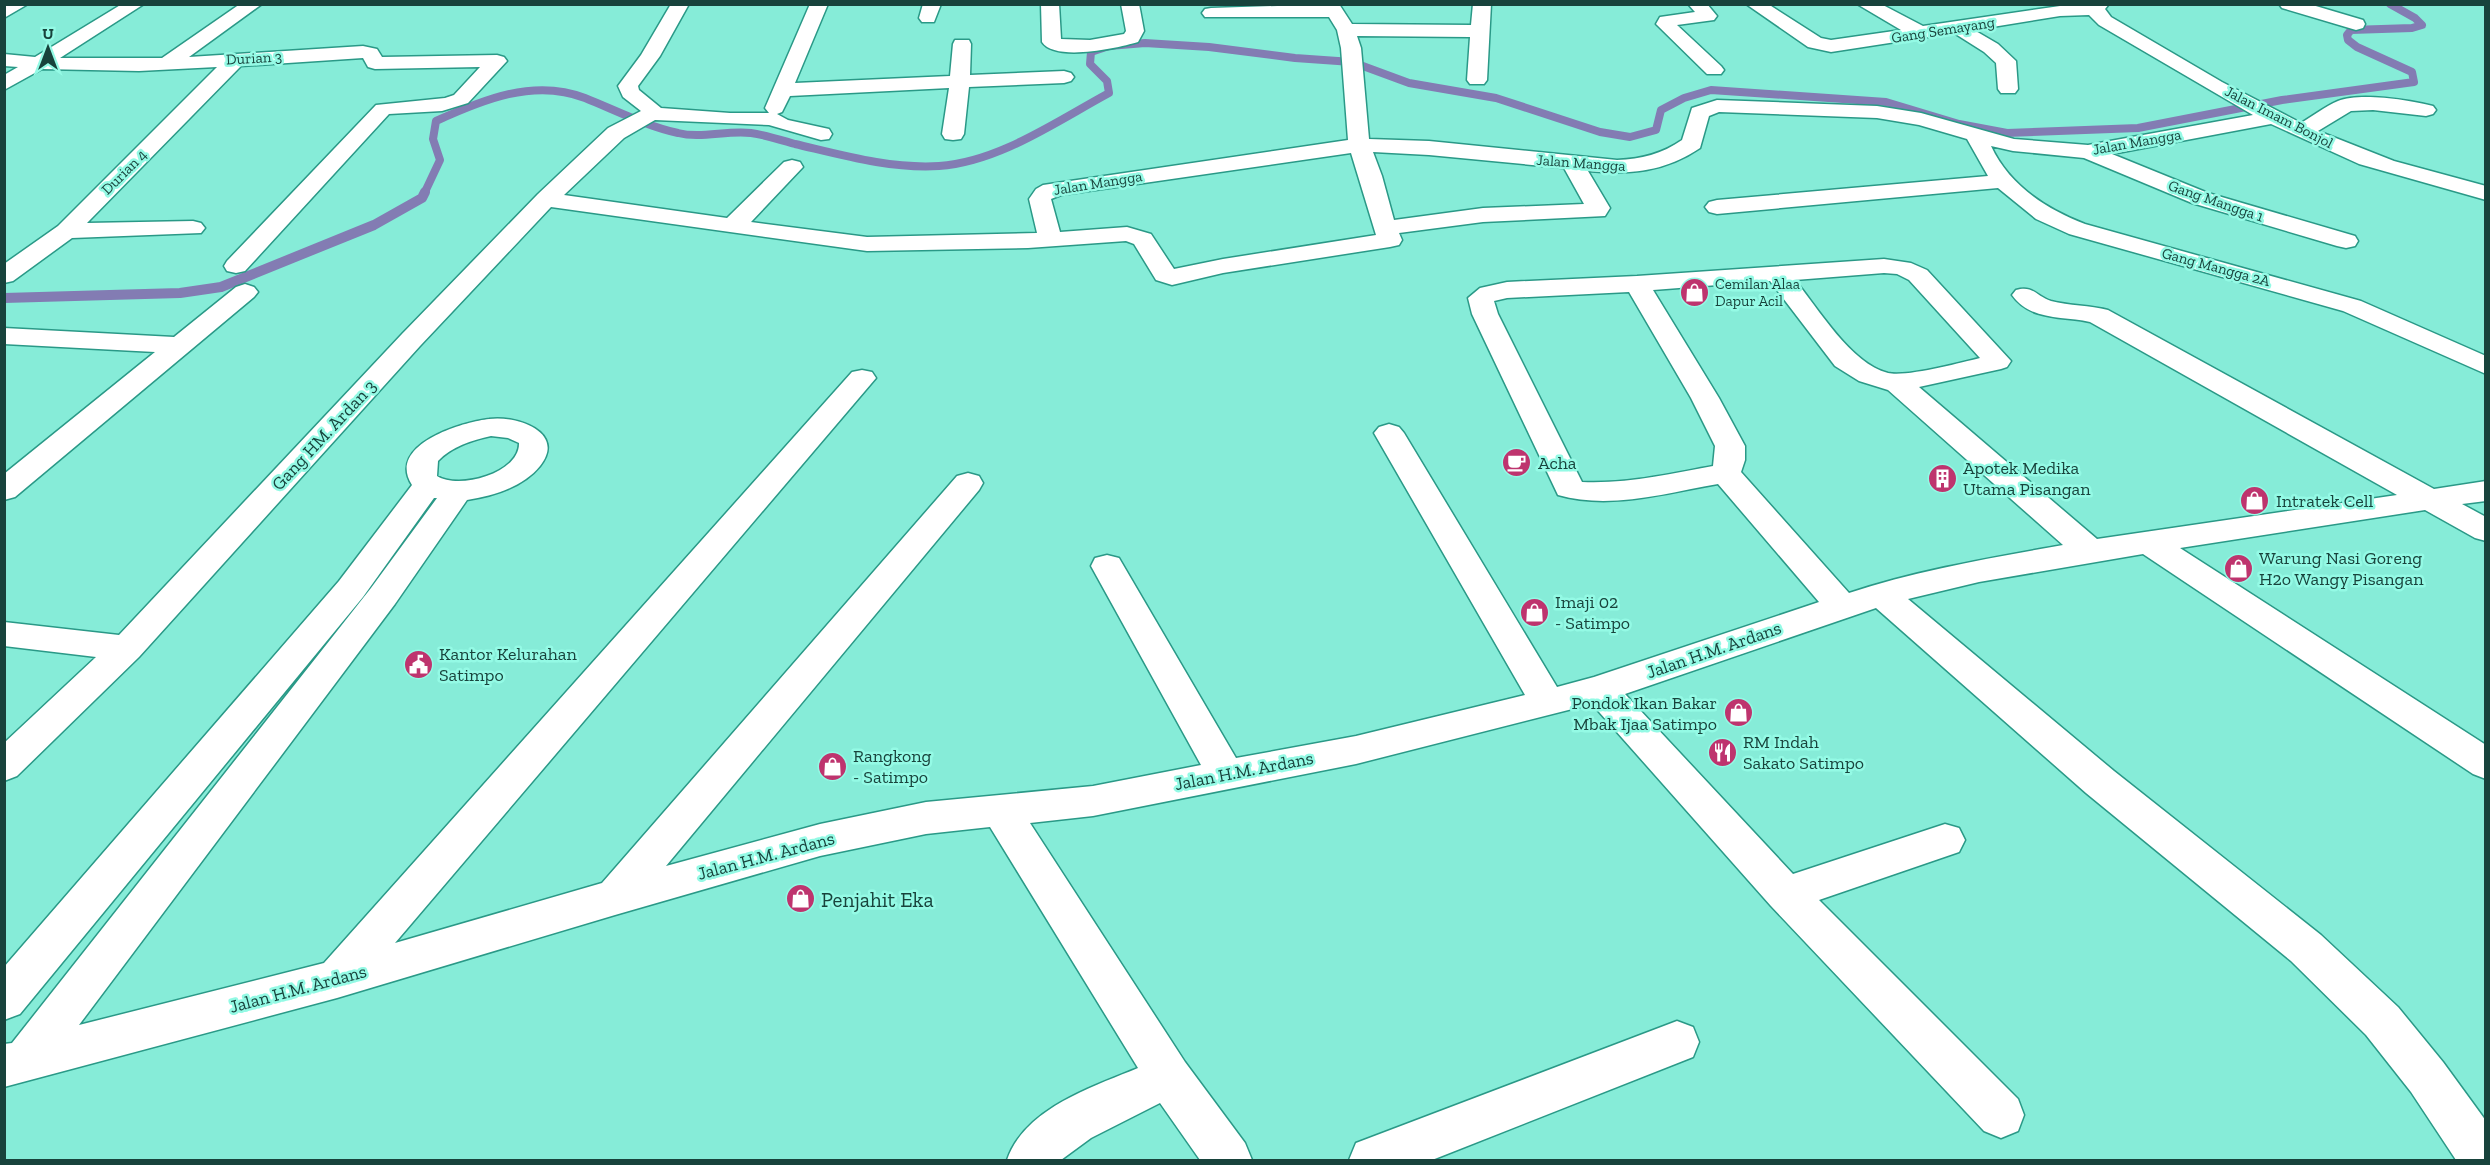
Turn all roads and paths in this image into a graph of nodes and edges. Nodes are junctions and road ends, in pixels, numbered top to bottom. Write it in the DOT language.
graph roads {
  1 [pos="19,4"];
  2 [pos="135,4"];
  3 [pos="253,4"];
  4 [pos="680,4"];
  5 [pos="819,4"];
  6 [pos="1050,4"];
  7 [pos="1130,4"];
  8 [pos="1482,4"];
  9 [pos="1697,4"];
  10 [pos="1755,4"];
  11 [pos="1866,4"];
  12 [pos="2288,4"];
  13 [pos="2098,7"];
  14 [pos="1333,8"];
  15 [pos="2053,8"];
  16 [pos="1966,9"];
  17 [pos="4,13"];
  18 [pos="1211,13"];
  19 [pos="1993,22"];
  20 [pos="2356,24"];
  21 [pos="1957,27"];
  22 [pos="1479,31"];
  23 [pos="1921,33"];
  24 [pos="1348,39"];
  25 [pos="962,44"];
  26 [pos="237,59"];
  27 [pos="4,60"];
  28 [pos="40,64"];
  29 [pos="168,64"];
  30 [pos="1714,70"];
  31 [pos="1064,77"];
  32 [pos="960,81"];
  33 [pos="1477,81"];
  34 [pos="4,84"];
  35 [pos="2008,89"];
  36 [pos="784,90"];
  37 [pos="2426,110"];
  38 [pos="2270,115"];
  39 [pos="643,118"];
  40 [pos="773,119"];
  41 [pos="2303,131"];
  42 [pos="821,134"];
  43 [pos="953,134"];
  44 [pos="1976,135"];
  45 [pos="1359,145"];
  46 [pos="2088,152"];
  47 [pos="1572,162"];
  48 [pos="792,168"];
  49 [pos="2004,181"];
  50 [pos="2486,193"];
  51 [pos="546,199"];
  52 [pos="1717,207"];
  53 [pos="733,226"];
  54 [pos="193,228"];
  55 [pos="66,231"];
  56 [pos="1387,234"];
  57 [pos="1050,239"];
  58 [pos="2346,241"];
  59 [pos="236,266"];
  60 [pos="1777,274"];
  61 [pos="4,276"];
  62 [pos="1637,284"];
  63 [pos="245,292"];
  64 [pos="2025,295"];
  65 [pos="4,336"];
  66 [pos="180,345"];
  67 [pos="2486,366"];
  68 [pos="862,378"];
  69 [pos="1896,382"];
  70 [pos="1389,433"];
  71 [pos="1725,473"];
  72 [pos="968,483"];
  73 [pos="4,490"];
  74 [pos="2486,491"];
  75 [pos="2430,500"];
  76 [pos="2486,531"];
  77 [pos="2148,542"];
  78 [pos="2090,551"];
  79 [pos="1107,566"];
  80 [pos="1881,594"];
  81 [pos="1842,607"];
  82 [pos="4,634"];
  83 [pos="127,648"];
  84 [pos="1599,689"];
  85 [pos="1548,704"];
  86 [pos="2486,764"];
  87 [pos="4,766"];
  88 [pos="1225,774"];
  89 [pos="1000,810"];
  90 [pos="1945,840"];
  91 [pos="1786,894"];
  92 [pos="615,897"];
  93 [pos="337,979"];
  94 [pos="4,1000"];
  95 [pos="1677,1042"];
  96 [pos="15,1063"];
  97 [pos="1169,1077"];
  98 [pos="2001,1115"];
  99 [pos="1031,1161"];
  100 [pos="1228,1161"];
  101 [pos="1373,1161"];
  102 [pos="2484,1161"];
  1 -- 17 [label="street"];
  2 -- 28 [label="street"];
  3 -- 29 [label="street"];
  4 -- 39 [label="street"];
  5 -- 36 [label="street"];
  6 -- 7 [label="street"];
  8 -- 22 [label="street"];
  9 -- 30 [label="street"];
  10 -- 23 [label="street, Gang Semayang"];
  11 -- 23 [label="street"];
  12 -- 20 [label="street"];
  13 -- 15 [label="street, Gang Semayang"];
  13 -- 38 [label="street, Jalan Imam Bonjol"];
  14 -- 18 [label="street"];
  14 -- 24 [label="street"];
  15 -- 19 [label="street, Gang Semayang"];
  16 -- 19 [label="street"];
  19 -- 21 [label="street, Gang Semayang"];
  21 -- 23 [label="street, Gang Semayang"];
  21 -- 35 [label="street"];
  22 -- 24 [label="street"];
  22 -- 33 [label="street"];
  24 -- 45 [label="street"];
  25 -- 32 [label="street"];
  26 -- 29 [label="street, Durian 3"];
  26 -- 55 [label="street, Durian 4"];
  26 -- 59 [label="street, Durian 3"];
  27 -- 28 [label="street, Durian 3"];
  28 -- 29 [label="street, Durian 3"];
  28 -- 34 [label="street"];
  31 -- 32 [label="street"];
  32 -- 36 [label="street"];
  32 -- 43 [label="street"];
  36 -- 40 [label="street"];
  37 -- 41 [label="street"];
  38 -- 41 [label="street, Jalan Imam Bonjol"];
  38 -- 46 [label="street, Jalan Mangga"];
  39 -- 40 [label="street"];
  39 -- 51 [label="street, Gang HM. Ardan 3"];
  40 -- 42 [label="street"];
  41 -- 50 [label="street, Jalan Imam Bonjol"];
  44 -- 46 [label="street, Jalan Mangga"];
  44 -- 47 [label="street, Jalan Mangga"];
  44 -- 49 [label="street, Gang Mangga 2A"];
  45 -- 47 [label="street, Jalan Mangga"];
  45 -- 56 [label="street"];
  45 -- 57 [label="street, Jalan Mangga"];
  46 -- 58 [label="street, Gang Mangga 1"];
  47 -- 56 [label="street"];
  48 -- 53 [label="street"];
  49 -- 52 [label="street"];
  49 -- 67 [label="street, Gang Mangga 2A"];
  51 -- 53 [label="street"];
  51 -- 83 [label="street, Gang HM. Ardan 3"];
  53 -- 57 [label="street"];
  54 -- 55 [label="street"];
  55 -- 61 [label="street, Durian 4"];
  56 -- 57 [label="street"];
  60 -- 62 [label="street"];
  60 -- 69 [label="street"];
  60 -- 69 [label="street"];
  62 -- 71 [label="street"];
  62 -- 71 [label="street"];
  63 -- 66 [label="street"];
  64 -- 75 [label="street"];
  65 -- 66 [label="street"];
  66 -- 73 [label="street"];
  68 -- 93 [label="street"];
  69 -- 78 [label="street"];
  70 -- 85 [label="street"];
  71 -- 81 [label="street"];
  72 -- 92 [label="street"];
  74 -- 75 [label="street, Jalan H.M. Ardans"];
  75 -- 76 [label="street"];
  75 -- 77 [label="street, Jalan H.M. Ardans"];
  77 -- 78 [label="street, Jalan H.M. Ardans"];
  77 -- 86 [label="street"];
  78 -- 80 [label="street, Jalan H.M. Ardans"];
  79 -- 88 [label="street"];
  80 -- 81 [label="street, Jalan H.M. Ardans"];
  80 -- 102 [label="street"];
  81 -- 84 [label="street, Jalan H.M. Ardans"];
  82 -- 83 [label="street"];
  83 -- 87 [label="street, Gang HM. Ardan 3"];
  84 -- 85 [label="street, Jalan H.M. Ardans"];
  84 -- 91 [label="street"];
  85 -- 88 [label="street, Jalan H.M. Ardans"];
  88 -- 89 [label="street, Jalan H.M. Ardans"];
  89 -- 92 [label="street, Jalan H.M. Ardans"];
  89 -- 97 [label="street"];
  90 -- 91 [label="street"];
  91 -- 98 [label="street"];
  92 -- 93 [label="street, Jalan H.M. Ardans"];
  93 -- 96 [label="street, Jalan H.M. Ardans"];
  94 -- 96 [label="street"];
  95 -- 101 [label="street"];
  97 -- 99 [label="street"];
  97 -- 100 [label="street"];
}
